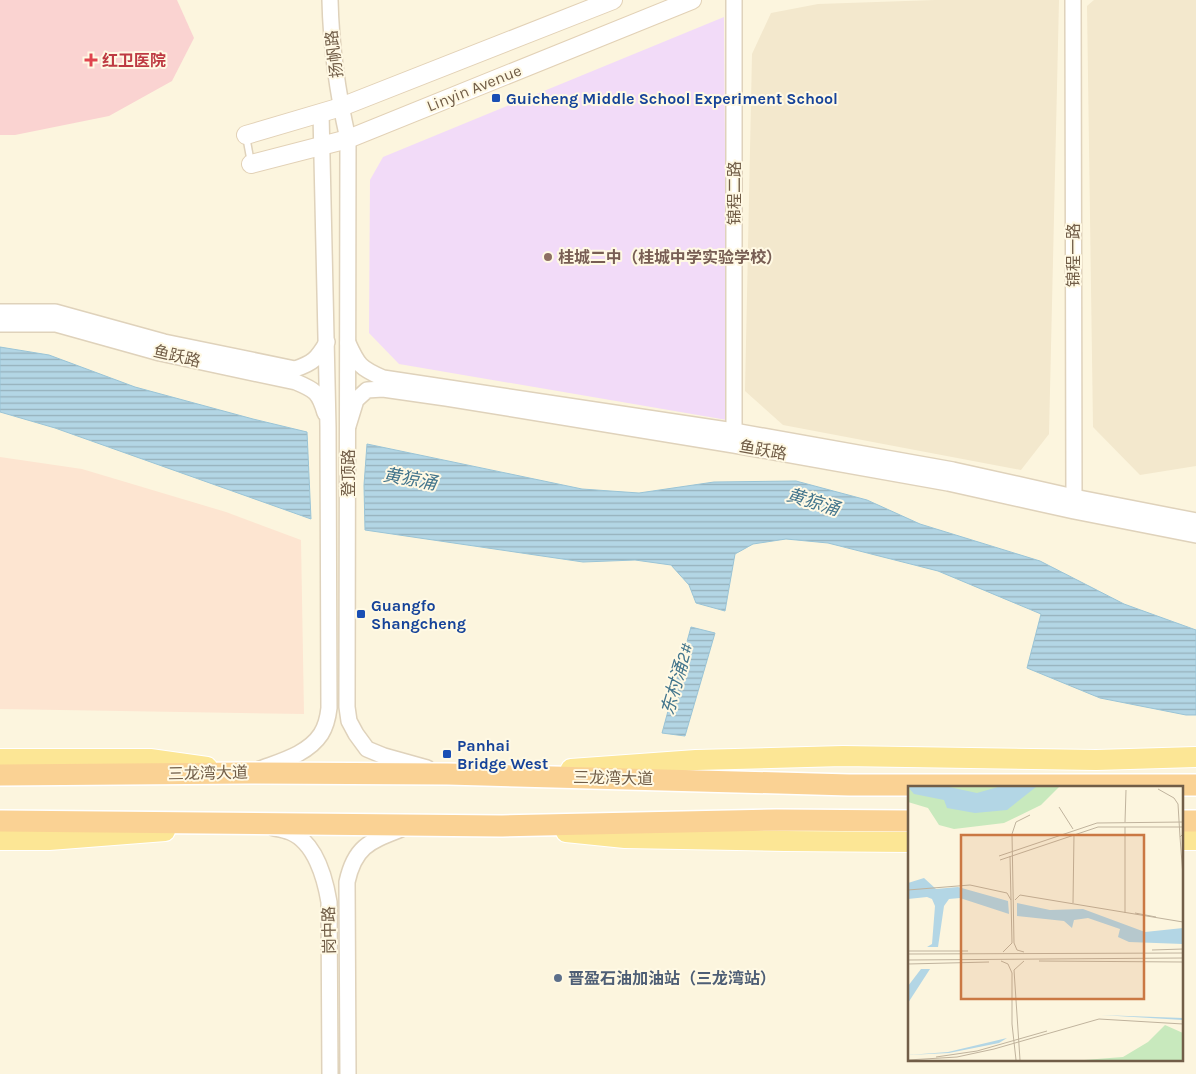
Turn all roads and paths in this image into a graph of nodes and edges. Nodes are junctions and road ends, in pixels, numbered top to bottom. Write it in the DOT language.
graph roads {
  1 [pos="330,0"];
  2 [pos="613,0"];
  3 [pos="692,0"];
  4 [pos="734,0"];
  5 [pos="1073,0"];
  6 [pos="341,107"];
  7 [pos="321,114"];
  8 [pos="246,135"];
  9 [pos="348,139"];
  10 [pos="321,146"];
  11 [pos="251,164"];
  12 [pos="0,312"];
  13 [pos="0,324"];
  14 [pos="326,342"];
  15 [pos="348,343"];
  16 [pos="348,426"];
  17 [pos="328,427"];
  18 [pos="734,438"];
  19 [pos="1074,504"];
  20 [pos="1196,521"];
  21 [pos="1196,536"];
  22 [pos="347,707"];
  23 [pos="330,708"];
  24 [pos="1196,756"];
  25 [pos="0,758"];
  26 [pos="249,772"];
  27 [pos="448,774"];
  28 [pos="0,775"];
  29 [pos="483,776"];
  30 [pos="1196,785"];
  31 [pos="0,821"];
  32 [pos="908,821"];
  33 [pos="258,824"];
  34 [pos="412,825"];
  35 [pos="502,826"];
  36 [pos="0,840"];
  37 [pos="908,842"];
  38 [pos="347,882"];
  39 [pos="326,885"];
  40 [pos="330,1074"];
  41 [pos="348,1074"];
  1 -- 6 [label="street, 扬帆路"];
  2 -- 6 [label="main road, Linyin Avenue"];
  3 -- 9 [label="main road, Linyin Avenue"];
  4 -- 18 [label="street, 锦程二路"];
  5 -- 19 [label="street, 锦程一路"];
  6 -- 7 [label="main road, Linyin Avenue"];
  6 -- 9 [label="street, 登顶路"];
  7 -- 8 [label="main road, Linyin Avenue"];
  7 -- 10 [label="street, 登顶路"];
  8 -- 11 [label="lane"];
  9 -- 10 [label="main road, Linyin Avenue"];
  9 -- 15 [label="street, 登顶路"];
  10 -- 11 [label="main road, Linyin Avenue"];
  10 -- 14 [label="street, 登顶路"];
  12 -- 14 [label="street, 鱼跃路"];
  13 -- 17 [label="street, 鱼跃路"];
  14 -- 17 [label="street, 登顶路"];
  15 -- 16 [label="street, 登顶路"];
  15 -- 18 [label="street, 鱼跃路"];
  16 -- 18 [label="street, 鱼跃路"];
  16 -- 22 [label="street, 登顶路"];
  17 -- 23 [label="street, 登顶路"];
  18 -- 19 [label="street, 鱼跃路"];
  19 -- 20 [label="street, 鱼跃路"];
  19 -- 21 [label="street, 鱼跃路"];
  22 -- 23 [label="street"];
  22 -- 27 [label="street, 登顶路"];
  23 -- 26 [label="street, 登顶路"];
  24 -- 29 [label="main road"];
  25 -- 26 [label="main road"];
  26 -- 27 [label="highway, 三龙湾大道"];
  26 -- 28 [label="highway, 三龙湾大道"];
  27 -- 29 [label="highway, 三龙湾大道"];
  29 -- 30 [label="highway, 三龙湾大道"];
  31 -- 33 [label="highway"];
  32 -- 35 [label="highway"];
  33 -- 34 [label="highway"];
  33 -- 36 [label="main road"];
  33 -- 39 [label="street, 岗中路"];
  34 -- 35 [label="highway"];
  34 -- 38 [label="street, 岗中路"];
  35 -- 37 [label="main road"];
  38 -- 39 [label="street"];
  38 -- 41 [label="street, 岗中路"];
  39 -- 40 [label="street, 岗中路"];
}
